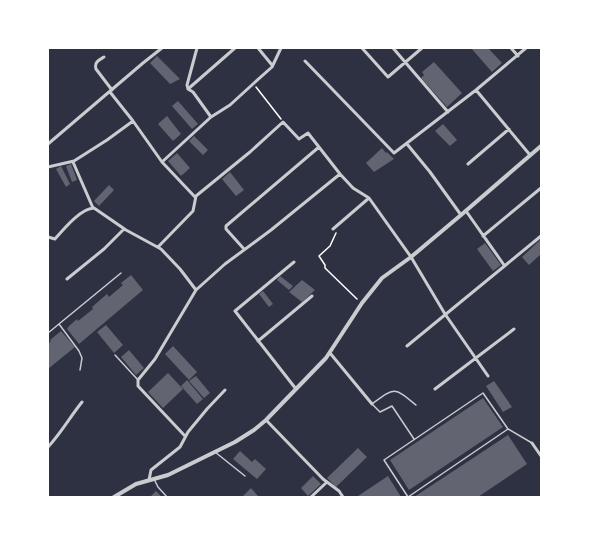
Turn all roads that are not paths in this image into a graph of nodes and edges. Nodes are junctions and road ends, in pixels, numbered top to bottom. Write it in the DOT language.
graph roads {
  1 [pos="162,48"];
  2 [pos="197,48"];
  3 [pos="235,48"];
  4 [pos="258,48"];
  5 [pos="281,48"];
  6 [pos="362,48"];
  7 [pos="393,48"];
  8 [pos="422,48"];
  9 [pos="511,48"];
  10 [pos="526,48"];
  11 [pos="518,56"];
  12 [pos="104,57"];
  13 [pos="305,61"];
  14 [pos="405,63"];
  15 [pos="272,65"];
  16 [pos="188,89"];
  17 [pos="476,90"];
  18 [pos="111,91"];
  19 [pos="448,112"];
  20 [pos="211,117"];
  21 [pos="133,121"];
  22 [pos="509,129"];
  23 [pos="48,144"];
  24 [pos="407,144"];
  25 [pos="318,146"];
  26 [pos="541,146"];
  27 [pos="530,155"];
  28 [pos="48,162"];
  29 [pos="73,162"];
  30 [pos="162,162"];
  31 [pos="468,164"];
  32 [pos="49,166"];
  33 [pos="340,174"];
  34 [pos="541,188"];
  35 [pos="195,197"];
  36 [pos="369,198"];
  37 [pos="93,208"];
  38 [pos="466,212"];
  39 [pos="462,215"];
  40 [pos="124,229"];
  41 [pos="334,229"];
  42 [pos="483,236"];
  43 [pos="541,236"];
  44 [pos="48,237"];
  45 [pos="158,247"];
  46 [pos="244,250"];
  47 [pos="411,257"];
  48 [pos="294,262"];
  49 [pos="504,266"];
  50 [pos="121,273"];
  51 [pos="67,279"];
  52 [pos="196,290"];
  53 [pos="312,296"];
  54 [pos="444,314"];
  55 [pos="59,324"];
  56 [pos="514,329"];
  57 [pos="48,333"];
  58 [pos="258,341"];
  59 [pos="407,346"];
  60 [pos="330,353"];
  61 [pos="115,355"];
  62 [pos="476,359"];
  63 [pos="80,370"];
  64 [pos="488,376"];
  65 [pos="138,380"];
  66 [pos="296,389"];
  67 [pos="434,389"];
  68 [pos="225,390"];
  69 [pos="82,402"];
  70 [pos="372,404"];
  71 [pos="416,405"];
  72 [pos="266,420"];
  73 [pos="508,429"];
  74 [pos="185,436"];
  75 [pos="414,439"];
  76 [pos="532,443"];
  77 [pos="48,447"];
  78 [pos="215,452"];
  79 [pos="541,456"];
  80 [pos="245,476"];
  81 [pos="154,479"];
  82 [pos="149,480"];
  83 [pos="327,482"];
  84 [pos="114,497"];
  85 [pos="167,497"];
  86 [pos="311,497"];
  87 [pos="343,497"];
  88 [pos="408,497"];
  1 -- 18 [label="street"];
  2 -- 16 [label="street"];
  3 -- 16 [label="street"];
  4 -- 15 [label="street"];
  5 -- 15 [label="street"];
  6 -- 14 [label="street"];
  7 -- 14 [label="street"];
  8 -- 14 [label="street"];
  9 -- 11 [label="street"];
  10 -- 11 [label="street"];
  11 -- 17 [label="street"];
  12 -- 18 [label="street"];
  13 -- 24 [label="street"];
  14 -- 19 [label="street"];
  15 -- 20 [label="street"];
  16 -- 20 [label="street"];
  17 -- 19 [label="street"];
  17 -- 22 [label="street"];
  18 -- 21 [label="street"];
  18 -- 23 [label="street"];
  19 -- 24 [label="street"];
  20 -- 30 [label="street"];
  21 -- 29 [label="street"];
  21 -- 30 [label="street"];
  22 -- 27 [label="street"];
  22 -- 31 [label="street"];
  24 -- 39 [label="street"];
  25 -- 33 [label="street"];
  25 -- 35 [label="street"];
  25 -- 46 [label="street"];
  26 -- 27 [label="street"];
  27 -- 38 [label="street"];
  28 -- 32 [label="street"];
  29 -- 32 [label="street"];
  29 -- 37 [label="street"];
  30 -- 35 [label="street"];
  33 -- 36 [label="street"];
  33 -- 46 [label="street"];
  34 -- 42 [label="street"];
  35 -- 45 [label="street"];
  36 -- 41 [label="street"];
  36 -- 47 [label="street"];
  37 -- 40 [label="street"];
  37 -- 44 [label="street"];
  38 -- 39 [label="street"];
  38 -- 42 [label="street"];
  39 -- 47 [label="street"];
  40 -- 45 [label="street"];
  40 -- 51 [label="street"];
  42 -- 49 [label="street"];
  43 -- 49 [label="street"];
  45 -- 52 [label="street"];
  46 -- 52 [label="street"];
  47 -- 54 [label="street"];
  47 -- 60 [label="street"];
  48 -- 58 [label="street"];
  49 -- 54 [label="street"];
  50 -- 55 [label="lane"];
  52 -- 65 [label="street"];
  53 -- 58 [label="street"];
  54 -- 59 [label="street"];
  54 -- 62 [label="street"];
  55 -- 57 [label="lane"];
  55 -- 63 [label="lane"];
  56 -- 62 [label="street"];
  58 -- 66 [label="street"];
  60 -- 66 [label="street"];
  60 -- 70 [label="street"];
  61 -- 65 [label="lane"];
  62 -- 64 [label="street"];
  62 -- 67 [label="street"];
  65 -- 74 [label="street"];
  66 -- 72 [label="street"];
  68 -- 74 [label="street"];
  69 -- 77 [label="street"];
  70 -- 71 [label="lane"];
  70 -- 75 [label="lane"];
  72 -- 78 [label="street"];
  72 -- 83 [label="street"];
  73 -- 75 [label="lane"];
  73 -- 76 [label="lane"];
  73 -- 88 [label="lane"];
  74 -- 82 [label="street"];
  75 -- 88 [label="lane"];
  76 -- 79 [label="street"];
  78 -- 80 [label="lane"];
  78 -- 81 [label="street"];
  81 -- 82 [label="street"];
  81 -- 85 [label="lane"];
  82 -- 84 [label="street"];
  83 -- 86 [label="street"];
  83 -- 87 [label="street"];
}
